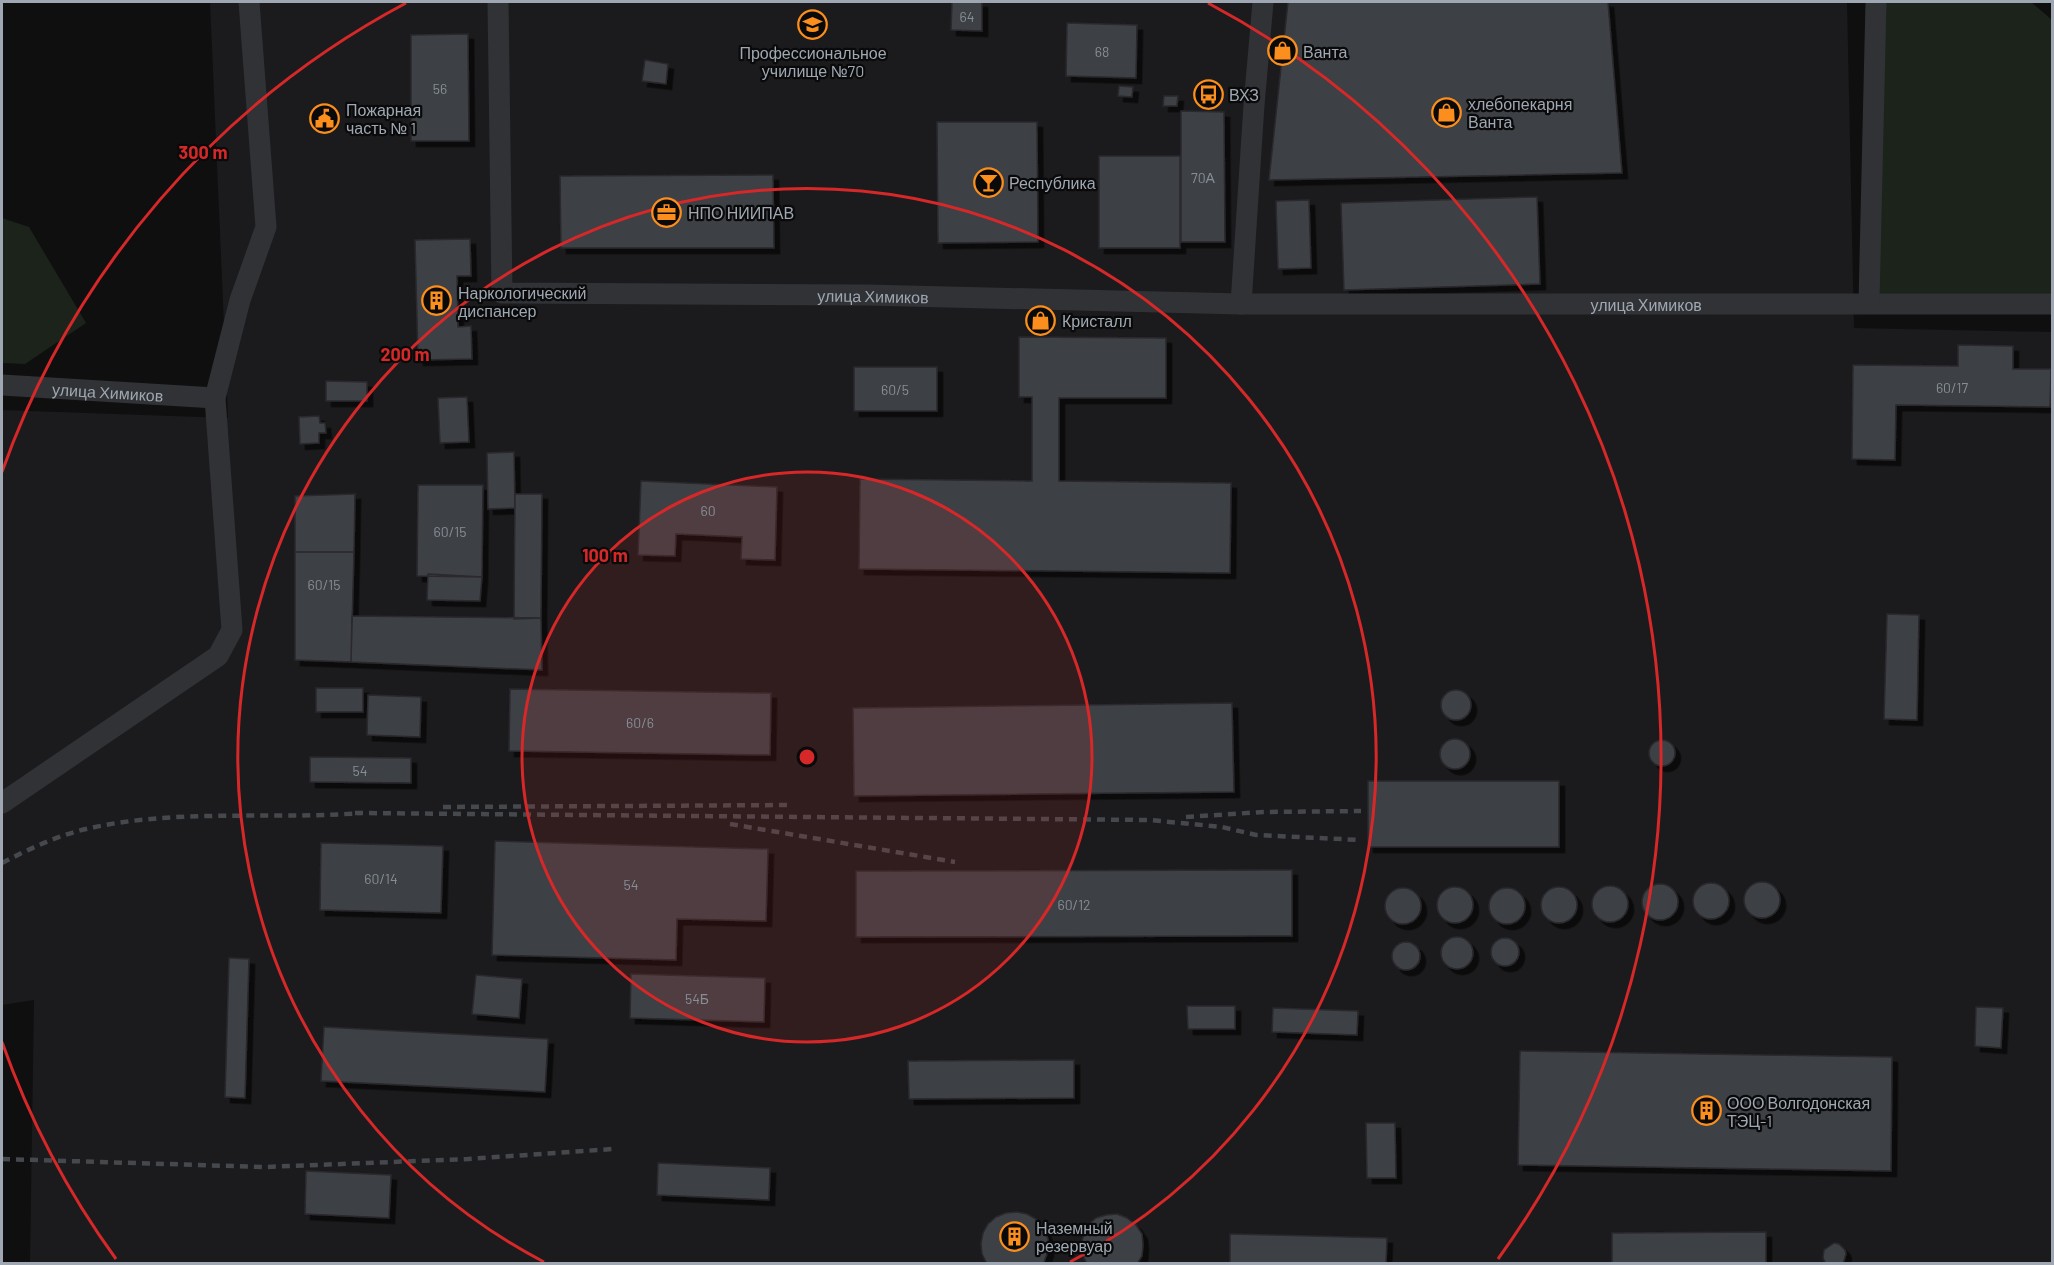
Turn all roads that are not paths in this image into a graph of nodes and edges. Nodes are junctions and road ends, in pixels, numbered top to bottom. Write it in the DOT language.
graph roads {
  1 [pos="249,2"];
  2 [pos="498,2"];
  3 [pos="1263,2"];
  4 [pos="1876,2"];
  5 [pos="1869,303"];
  6 [pos="1241,304"];
  7 [pos="2052,304"];
  8 [pos="2,385"];
  9 [pos="215,398"];
  10 [pos="2,803"];
  1 -- 9 [label="street"];
  2 -- 6 [label="street, улица Химиков"];
  3 -- 6 [label="street"];
  4 -- 5 [label="street"];
  5 -- 6 [label="street, улица Химиков"];
  5 -- 7 [label="street, улица Химиков"];
  8 -- 9 [label="street, улица Химиков"];
  9 -- 10 [label="street"];
}
